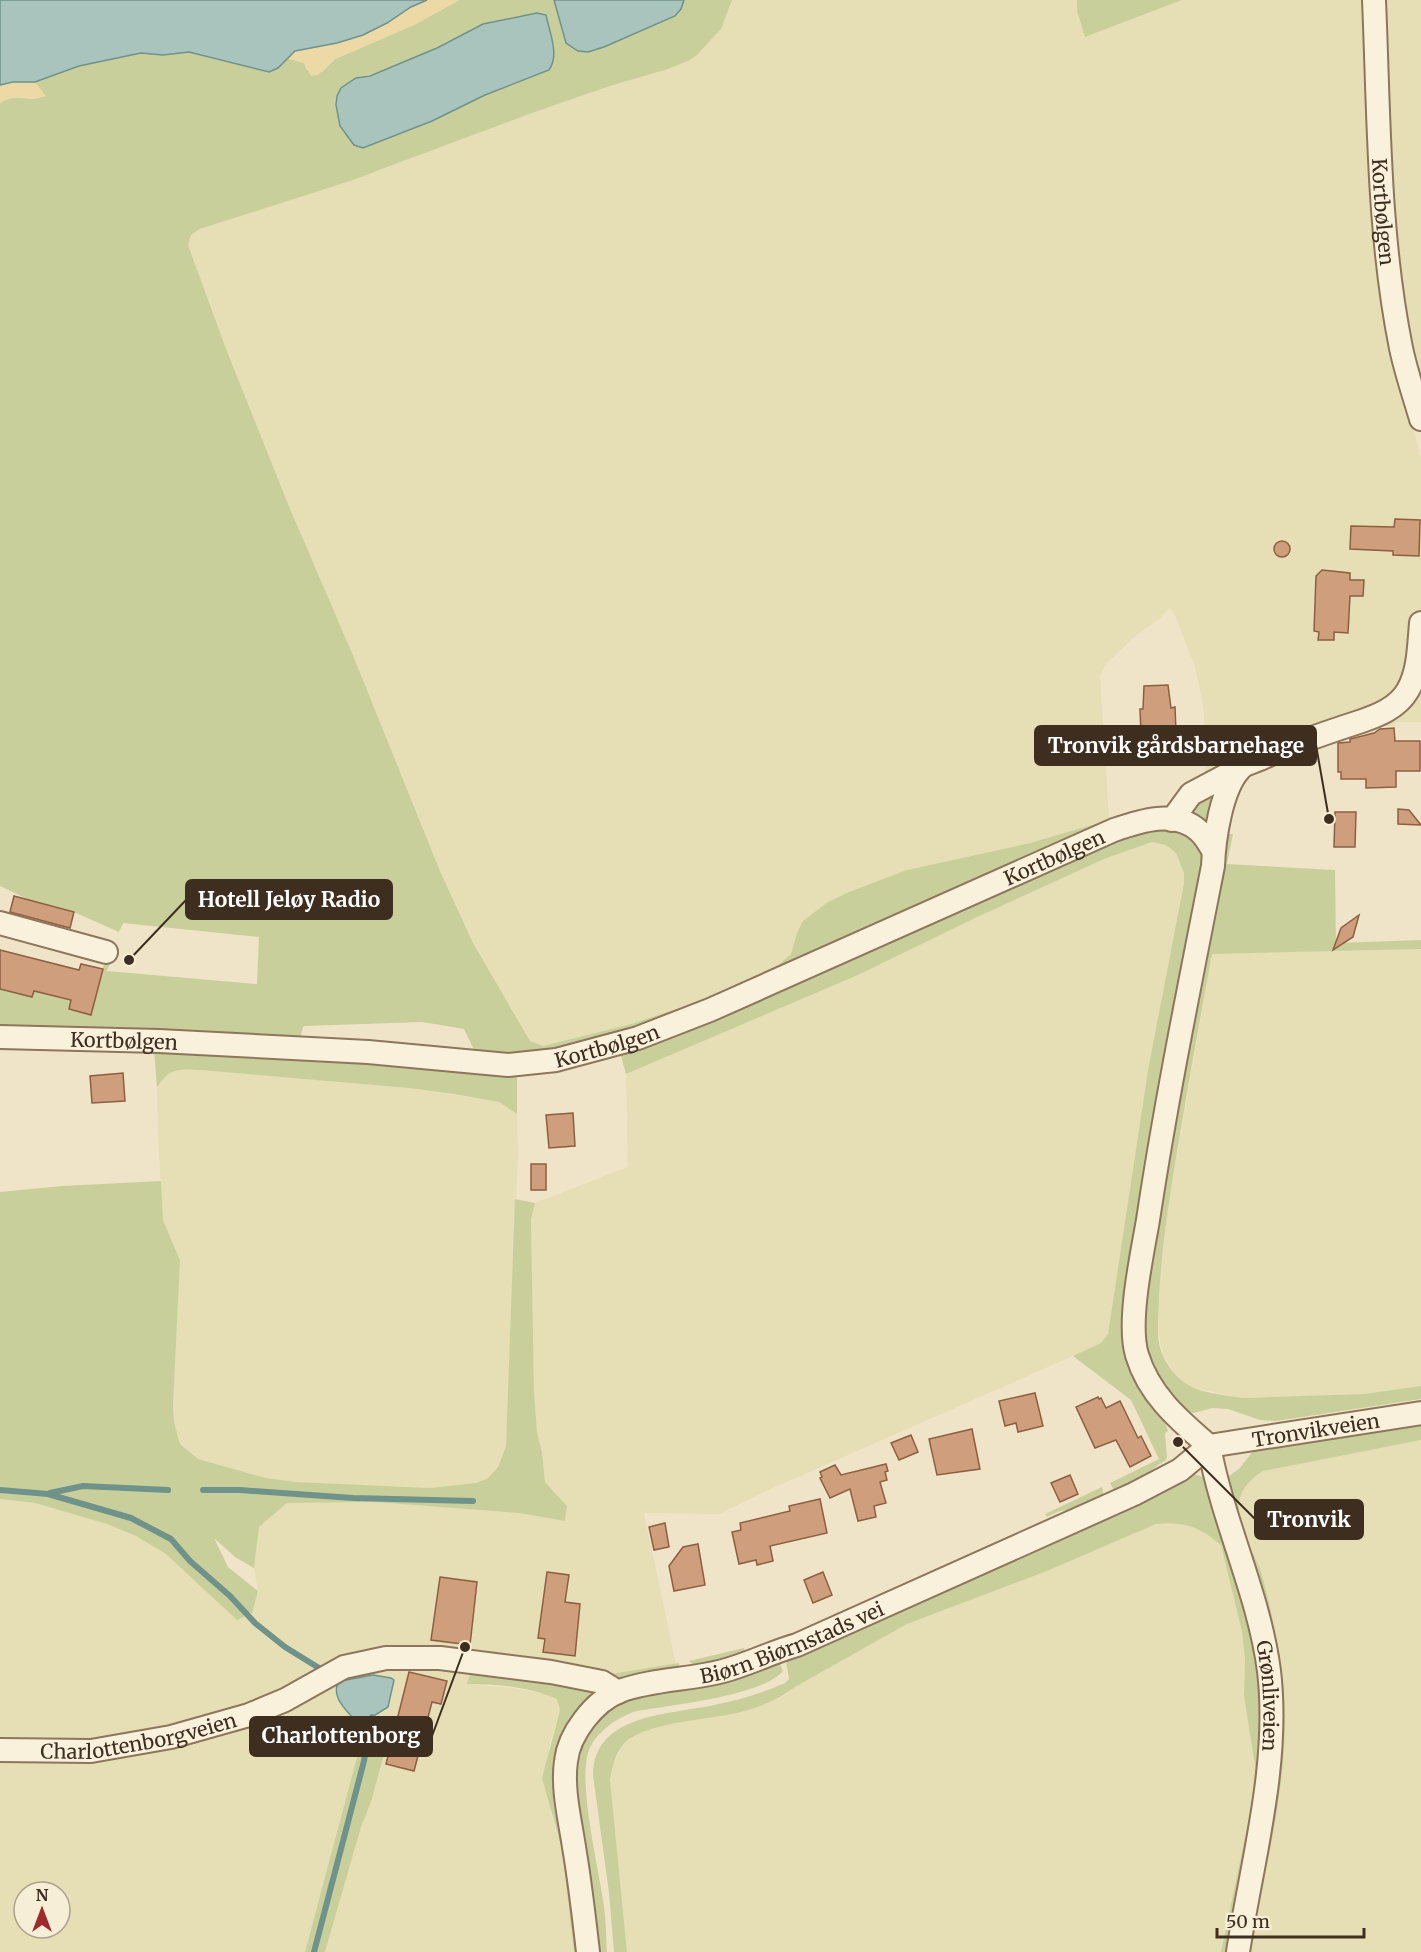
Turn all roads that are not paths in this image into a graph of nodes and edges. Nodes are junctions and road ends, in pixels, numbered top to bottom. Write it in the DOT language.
graph roads {
  1 [pos="1374,0"];
  2 [pos="1421,419"];
  3 [pos="1421,623"];
  4 [pos="1241,767"];
  5 [pos="1172,820"];
  6 [pos="1214,850"];
  7 [pos="0,923"];
  8 [pos="106,952"];
  9 [pos="0,1037"];
  10 [pos="1421,1413"];
  11 [pos="1209,1446"];
  12 [pos="618,1692"];
  13 [pos="0,1750"];
  14 [pos="588,1952"];
  15 [pos="1238,1952"];
  1 -- 2 [label="street, Kortbølgen"];
  3 -- 4 [label="street"];
  4 -- 5 [label="street"];
  4 -- 6 [label="street"];
  5 -- 6 [label="street, Kortbølgen"];
  5 -- 9 [label="street, Kortbølgen"];
  6 -- 11 [label="street"];
  7 -- 8 [label="street"];
  10 -- 11 [label="street, Tronvikveien"];
  11 -- 12 [label="street, Biørn Biørnstads vei"];
  11 -- 15 [label="street, Grønliveien"];
  12 -- 13 [label="street, Charlottenborgveien"];
  12 -- 14 [label="street, Biørn Biørnstads vei"];
}
